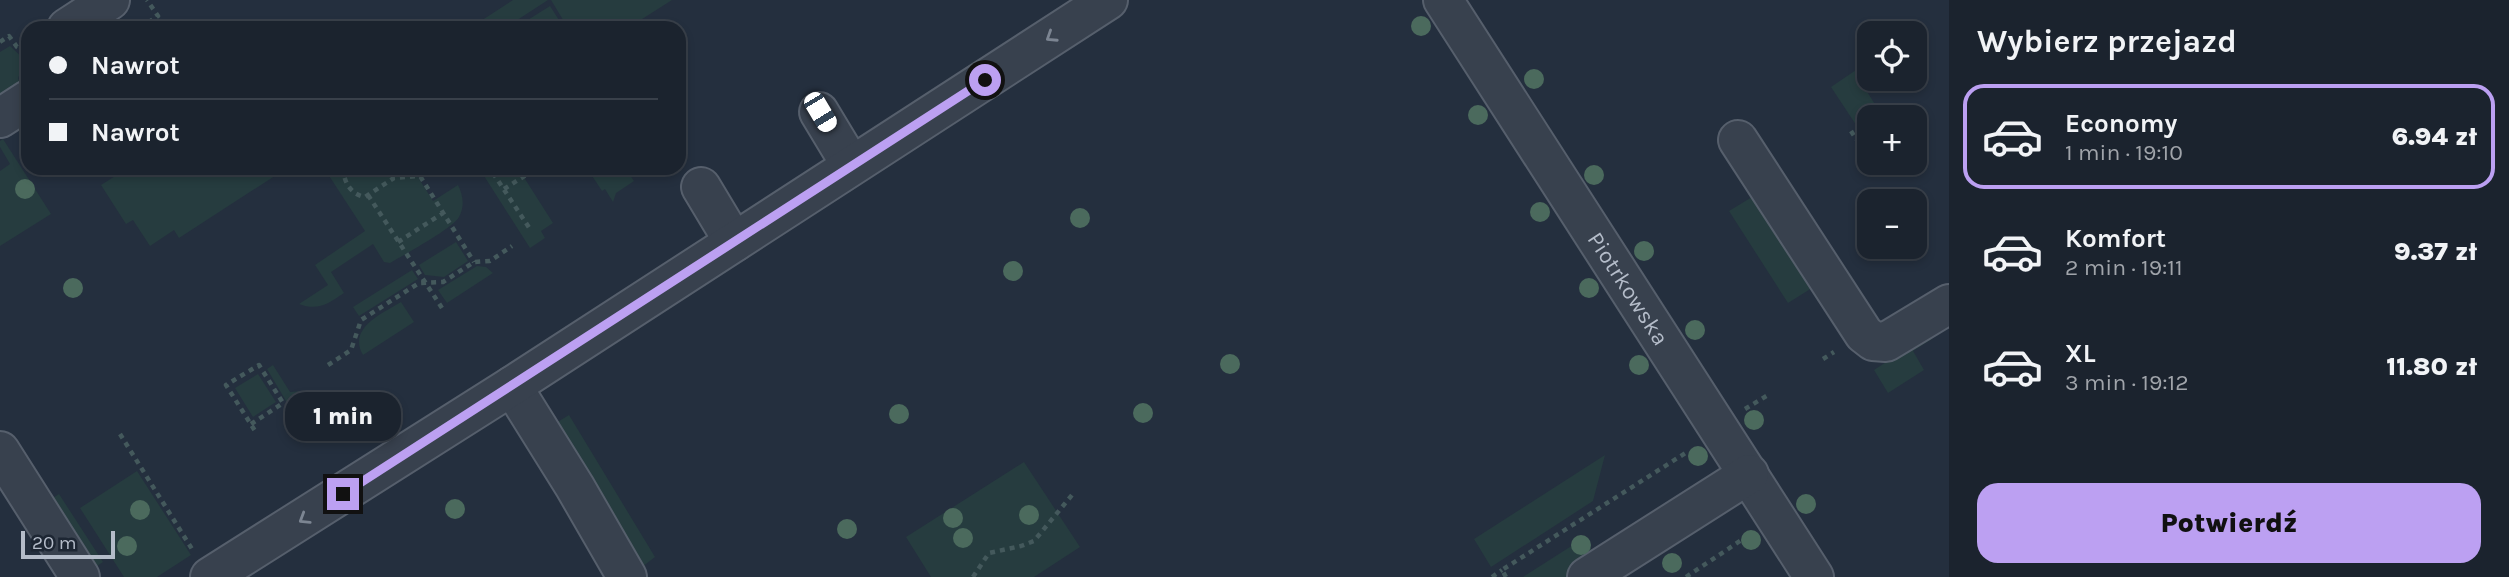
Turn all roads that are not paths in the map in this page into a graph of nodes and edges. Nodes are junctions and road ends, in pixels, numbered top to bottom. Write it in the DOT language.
graph roads {
  1 [pos="110,0"];
  2 [pos="1108,0"];
  3 [pos="1443,0"];
  4 [pos="78,21"];
  5 [pos="21,104"];
  6 [pos="820,112"];
  7 [pos="0,118"];
  8 [pos="1738,140"];
  9 [pos="851,165"];
  10 [pos="701,187"];
  11 [pos="733,242"];
  12 [pos="1949,304"];
  13 [pos="512,386"];
  14 [pos="0,451"];
  15 [pos="1749,474"];
  16 [pos="202,565"];
  17 [pos="80,577"];
  18 [pos="627,577"];
  19 [pos="1587,577"];
  20 [pos="1814,577"];
  1 -- 4 [label="street"];
  2 -- 9 [label="street, one-way"];
  3 -- 15 [label="street, Piotrkowska"];
  5 -- 7 [label="street"];
  6 -- 9 [label="street"];
  8 -- 12 [label="street"];
  9 -- 11 [label="street"];
  10 -- 11 [label="street"];
  11 -- 13 [label="street"];
  13 -- 16 [label="street, one-way"];
  13 -- 18 [label="street"];
  14 -- 17 [label="street"];
  15 -- 19 [label="street"];
  15 -- 20 [label="street, Piotrkowska"];
}
